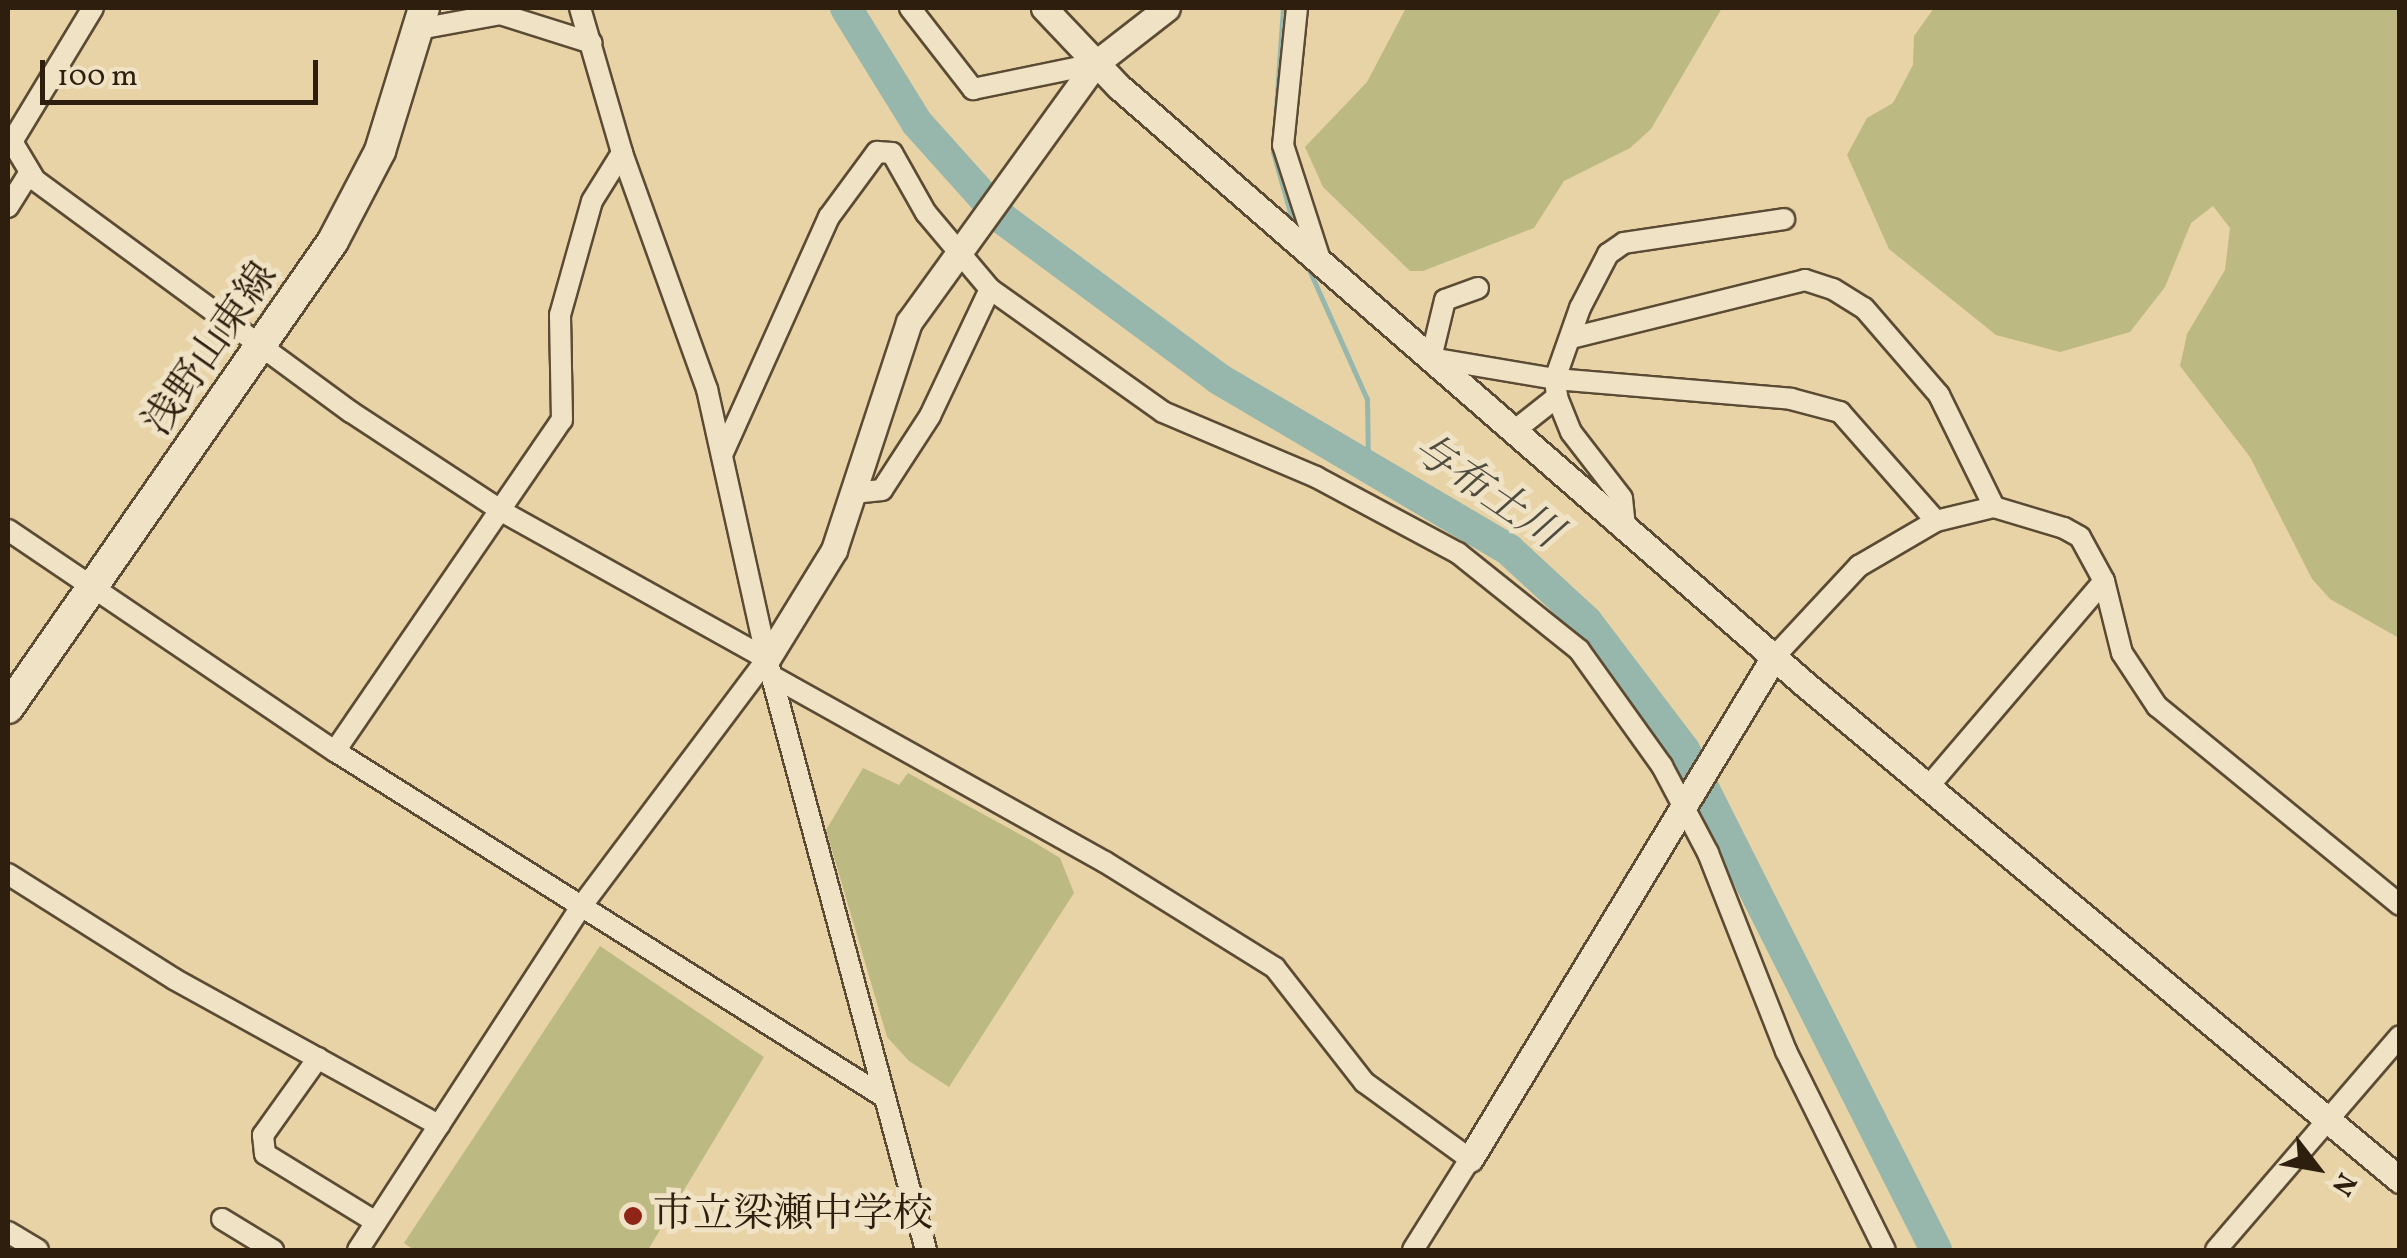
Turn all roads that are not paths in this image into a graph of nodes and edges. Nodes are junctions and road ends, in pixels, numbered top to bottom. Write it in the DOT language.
graph roads {
  1 [pos="93,8"];
  2 [pos="580,8"];
  3 [pos="910,8"];
  4 [pos="1044,8"];
  5 [pos="1167,8"];
  6 [pos="1297,8"];
  7 [pos="421,18"];
  8 [pos="592,43"];
  9 [pos="1095,64"];
  10 [pos="10,138"];
  11 [pos="622,154"];
  12 [pos="29,174"];
  13 [pos="8,207"];
  14 [pos="1784,219"];
  15 [pos="960,244"];
  16 [pos="1321,263"];
  17 [pos="1478,288"];
  18 [pos="990,289"];
  19 [pos="1572,338"];
  20 [pos="264,348"];
  21 [pos="1431,358"];
  22 [pos="1556,388"];
  23 [pos="1514,431"];
  24 [pos="722,456"];
  25 [pos="853,493"];
  26 [pos="1994,508"];
  27 [pos="503,512"];
  28 [pos="1936,521"];
  29 [pos="1625,527"];
  30 [pos="8,530"];
  31 [pos="2104,581"];
  32 [pos="94,589"];
  33 [pos="1774,658"];
  34 [pos="769,668"];
  35 [pos="8,708"];
  36 [pos="335,751"];
  37 [pos="1928,786"];
  38 [pos="1685,800"];
  39 [pos="8,874"];
  40 [pos="584,904"];
  41 [pos="2400,905"];
  42 [pos="2400,1036"];
  43 [pos="318,1058"];
  44 [pos="881,1095"];
  45 [pos="2328,1120"];
  46 [pos="439,1125"];
  47 [pos="1470,1159"];
  48 [pos="2400,1180"];
  49 [pos="222,1219"];
  50 [pos="376,1222"];
  51 [pos="8,1232"];
  52 [pos="362,1249"];
  53 [pos="38,1250"];
  54 [pos="273,1250"];
  55 [pos="926,1250"];
  56 [pos="1413,1250"];
  57 [pos="1884,1250"];
  58 [pos="2216,1250"];
  1 -- 10 [label="street"];
  2 -- 8 [label="street"];
  3 -- 9 [label="street"];
  4 -- 9 [label="street"];
  5 -- 9 [label="street"];
  6 -- 16 [label="street"];
  7 -- 8 [label="street"];
  7 -- 20 [label="main road, 浅野山東線"];
  8 -- 11 [label="street"];
  9 -- 15 [label="street"];
  9 -- 16 [label="street"];
  10 -- 12 [label="street"];
  11 -- 24 [label="street"];
  11 -- 27 [label="street"];
  12 -- 13 [label="street"];
  12 -- 20 [label="street"];
  14 -- 19 [label="street"];
  15 -- 18 [label="street"];
  15 -- 24 [label="street"];
  15 -- 25 [label="street"];
  16 -- 21 [label="street"];
  17 -- 21 [label="street"];
  18 -- 25 [label="street"];
  18 -- 38 [label="street"];
  19 -- 22 [label="street"];
  19 -- 26 [label="street"];
  20 -- 27 [label="street"];
  20 -- 32 [label="main road, 浅野山東線"];
  21 -- 22 [label="street"];
  21 -- 23 [label="street"];
  22 -- 23 [label="street"];
  22 -- 28 [label="street"];
  22 -- 29 [label="street"];
  23 -- 29 [label="street"];
  24 -- 34 [label="street"];
  25 -- 34 [label="street"];
  26 -- 28 [label="street"];
  26 -- 31 [label="street"];
  27 -- 34 [label="street"];
  27 -- 36 [label="street"];
  28 -- 33 [label="street"];
  29 -- 33 [label="street"];
  30 -- 32 [label="street"];
  31 -- 37 [label="street"];
  31 -- 41 [label="street"];
  32 -- 35 [label="main road, 浅野山東線"];
  32 -- 36 [label="street"];
  33 -- 37 [label="street"];
  33 -- 38 [label="street"];
  34 -- 40 [label="street"];
  34 -- 44 [label="street"];
  34 -- 47 [label="street"];
  36 -- 40 [label="street"];
  37 -- 45 [label="street"];
  38 -- 47 [label="street"];
  38 -- 57 [label="street"];
  39 -- 43 [label="street"];
  40 -- 44 [label="street"];
  40 -- 46 [label="street"];
  42 -- 45 [label="street"];
  43 -- 46 [label="street"];
  43 -- 50 [label="street"];
  44 -- 55 [label="street"];
  45 -- 48 [label="street"];
  45 -- 58 [label="street"];
  46 -- 50 [label="street"];
  47 -- 56 [label="street"];
  49 -- 54 [label="street"];
  50 -- 52 [label="street"];
  51 -- 53 [label="street"];
}
